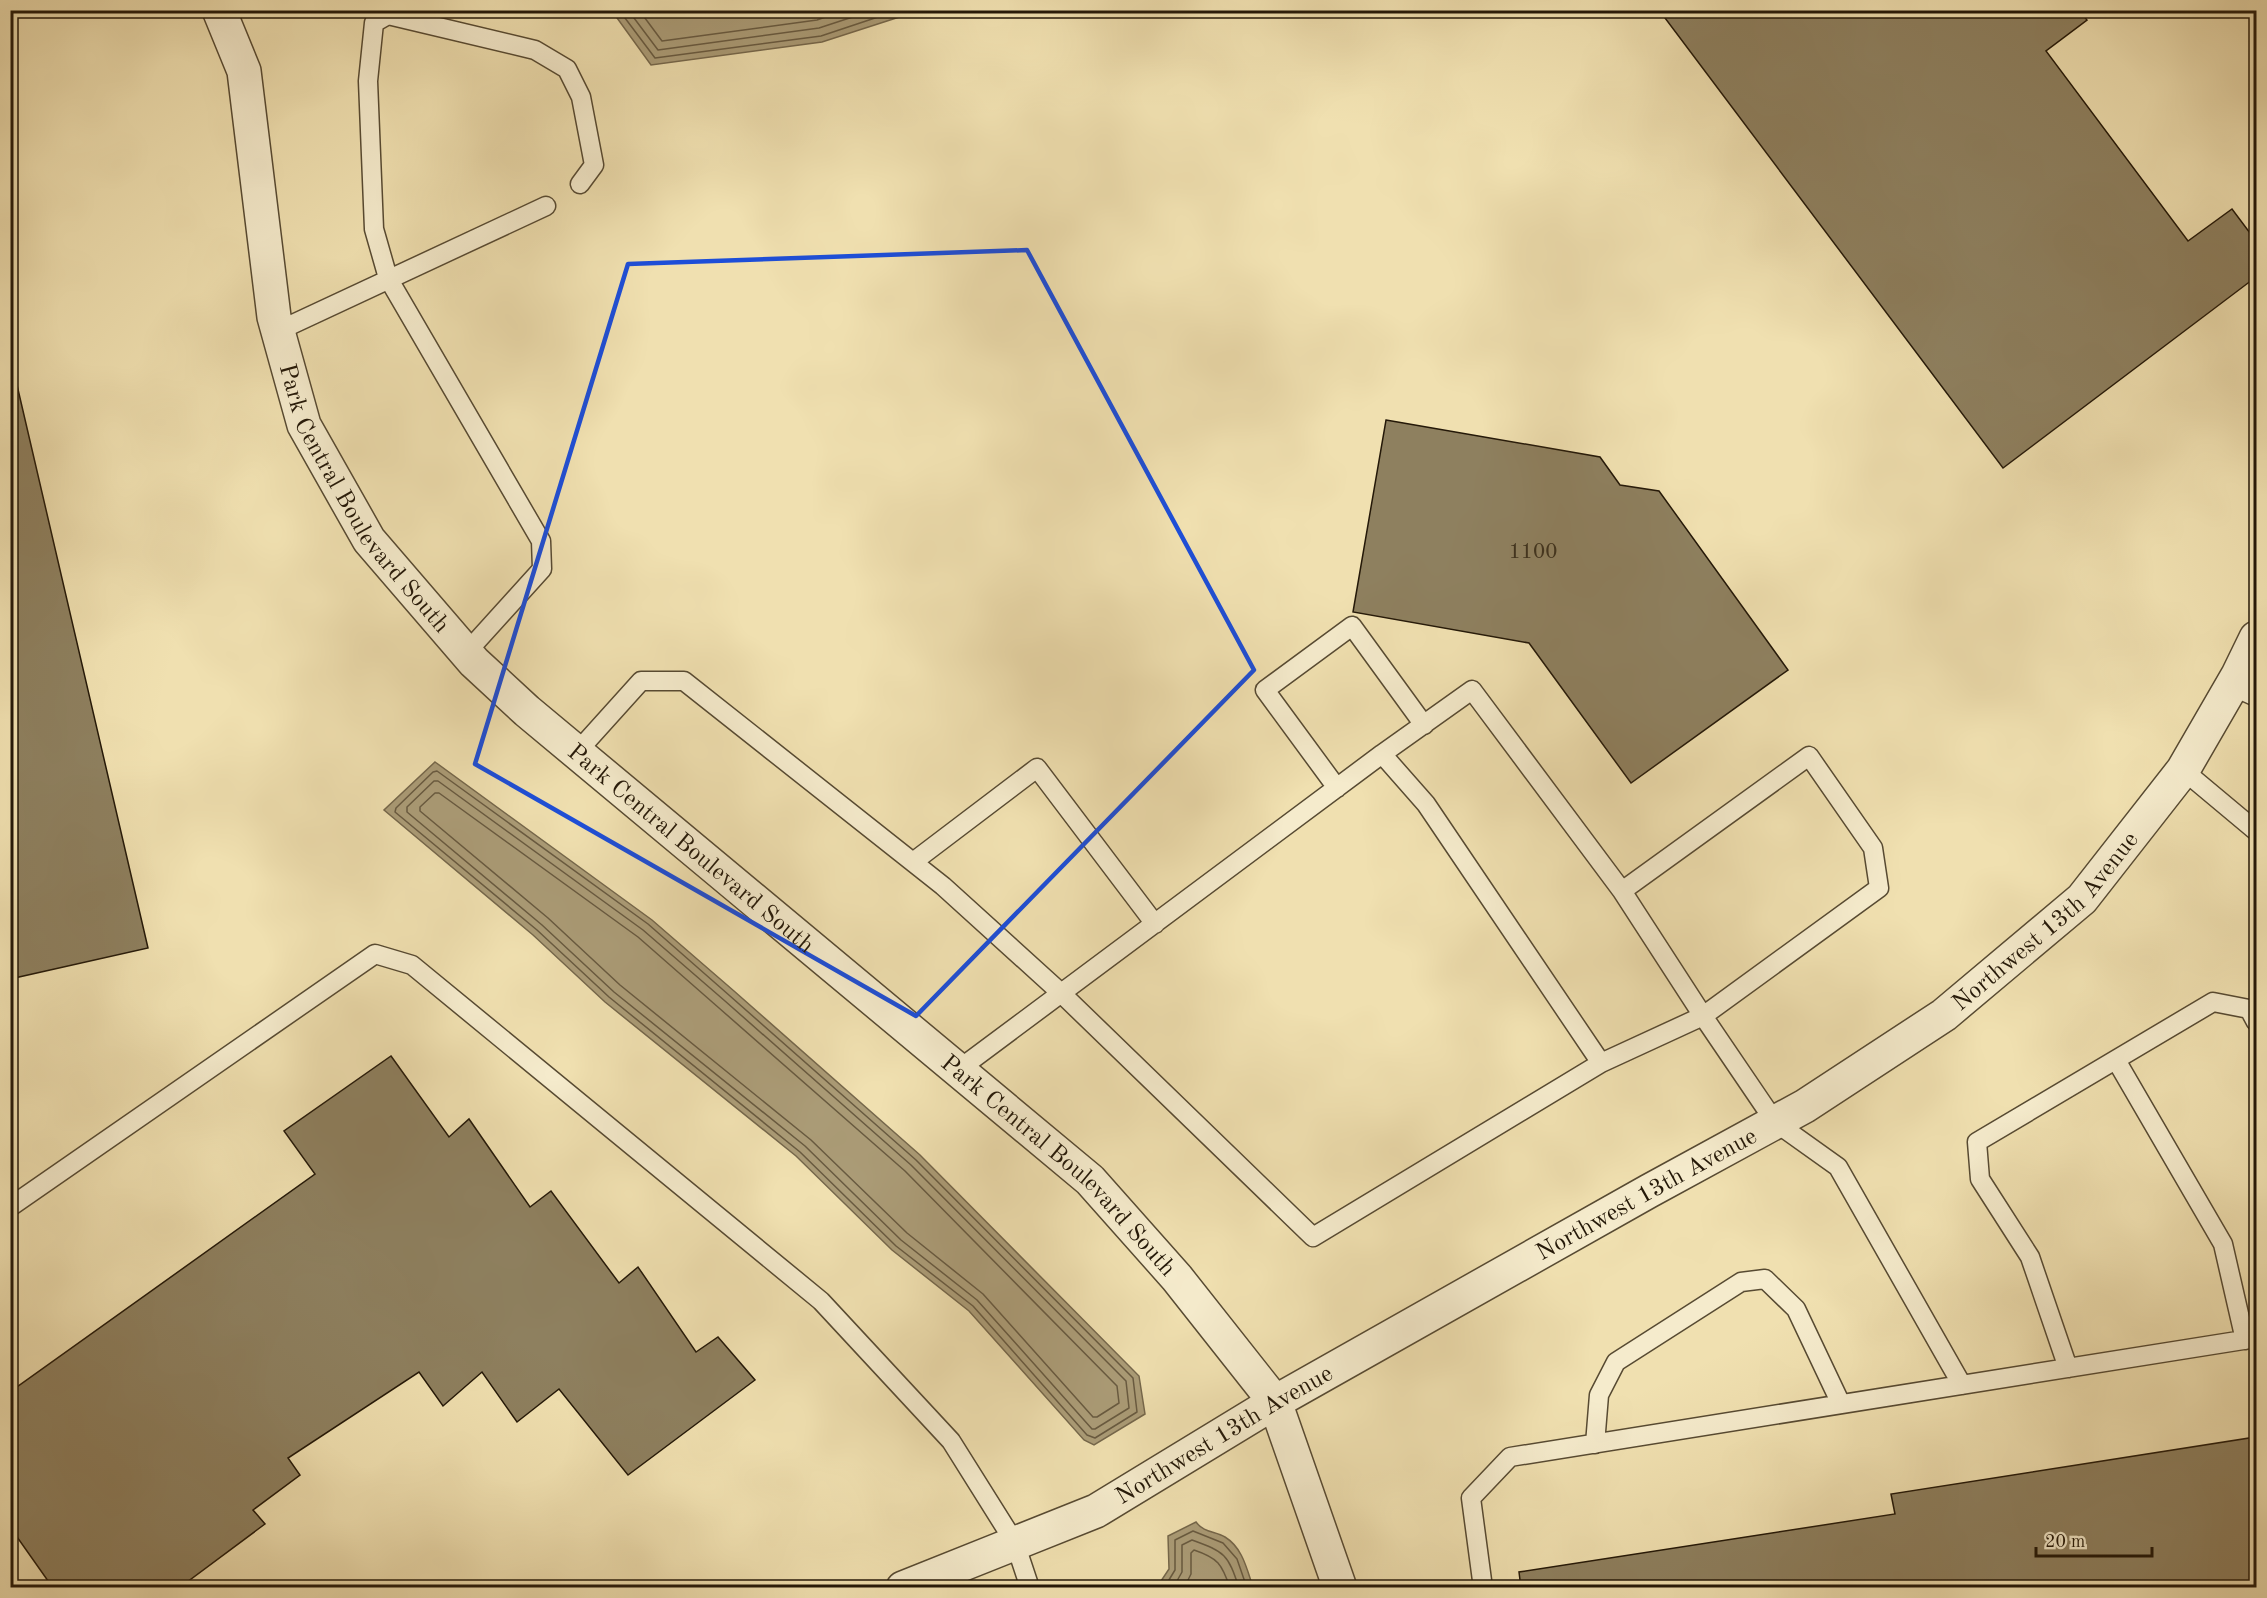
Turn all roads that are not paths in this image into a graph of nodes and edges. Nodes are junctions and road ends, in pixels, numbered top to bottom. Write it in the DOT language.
graph roads {
  1 [pos="219,10"];
  2 [pos="580,184"];
  3 [pos="546,206"];
  4 [pos="388,278"];
  5 [pos="278,330"];
  6 [pos="2256,638"];
  7 [pos="466,653"];
  8 [pos="2244,691"];
  9 [pos="1424,725"];
  10 [pos="577,752"];
  11 [pos="1382,754"];
  12 [pos="2183,770"];
  13 [pos="1337,788"];
  14 [pos="2256,831"];
  15 [pos="914,862"];
  16 [pos="1622,891"];
  17 [pos="1155,924"];
  18 [pos="1061,993"];
  19 [pos="1703,1016"];
  20 [pos="2256,1022"];
  21 [pos="2116,1060"];
  22 [pos="1601,1063"];
  23 [pos="958,1070"];
  24 [pos="1775,1122"];
  25 [pos="10,1207"];
  26 [pos="2251,1339"];
  27 [pos="2068,1368"];
  28 [pos="1962,1385"];
  29 [pos="1275,1402"];
  30 [pos="1841,1404"];
  31 [pos="1595,1444"];
  32 [pos="1015,1543"];
  33 [pos="903,1587"];
  34 [pos="1030,1587"];
  35 [pos="1340,1587"];
  36 [pos="1483,1587"];
  1 -- 5 [label="street, Park Central Boulevard South"];
  2 -- 4 [label="lane"];
  3 -- 4 [label="lane"];
  4 -- 5 [label="lane"];
  4 -- 7 [label="lane"];
  5 -- 7 [label="street, Park Central Boulevard South"];
  6 -- 8 [label="street, Northwest 13th Avenue"];
  7 -- 10 [label="street, Park Central Boulevard South"];
  8 -- 12 [label="street, Northwest 13th Avenue"];
  9 -- 11 [label="lane"];
  9 -- 13 [label="lane"];
  9 -- 16 [label="lane"];
  10 -- 15 [label="lane"];
  10 -- 23 [label="street, Park Central Boulevard South"];
  11 -- 13 [label="lane"];
  11 -- 22 [label="lane"];
  12 -- 14 [label="lane"];
  12 -- 24 [label="street, Northwest 13th Avenue"];
  13 -- 17 [label="lane"];
  15 -- 17 [label="lane"];
  15 -- 18 [label="lane"];
  16 -- 19 [label="lane"];
  16 -- 19 [label="lane"];
  17 -- 18 [label="lane"];
  18 -- 22 [label="lane"];
  18 -- 23 [label="lane"];
  19 -- 22 [label="lane"];
  19 -- 24 [label="lane"];
  20 -- 21 [label="lane"];
  21 -- 26 [label="lane"];
  21 -- 27 [label="lane"];
  23 -- 29 [label="street, Park Central Boulevard South"];
  24 -- 28 [label="lane"];
  24 -- 29 [label="street, Northwest 13th Avenue"];
  25 -- 32 [label="lane"];
  26 -- 27 [label="lane"];
  27 -- 28 [label="lane"];
  28 -- 30 [label="lane"];
  29 -- 32 [label="street, Northwest 13th Avenue"];
  29 -- 35 [label="street, Park Central Boulevard South"];
  30 -- 31 [label="lane"];
  30 -- 31 [label="lane"];
  31 -- 36 [label="lane"];
  32 -- 33 [label="street, Northwest 13th Avenue"];
  32 -- 34 [label="lane"];
}
